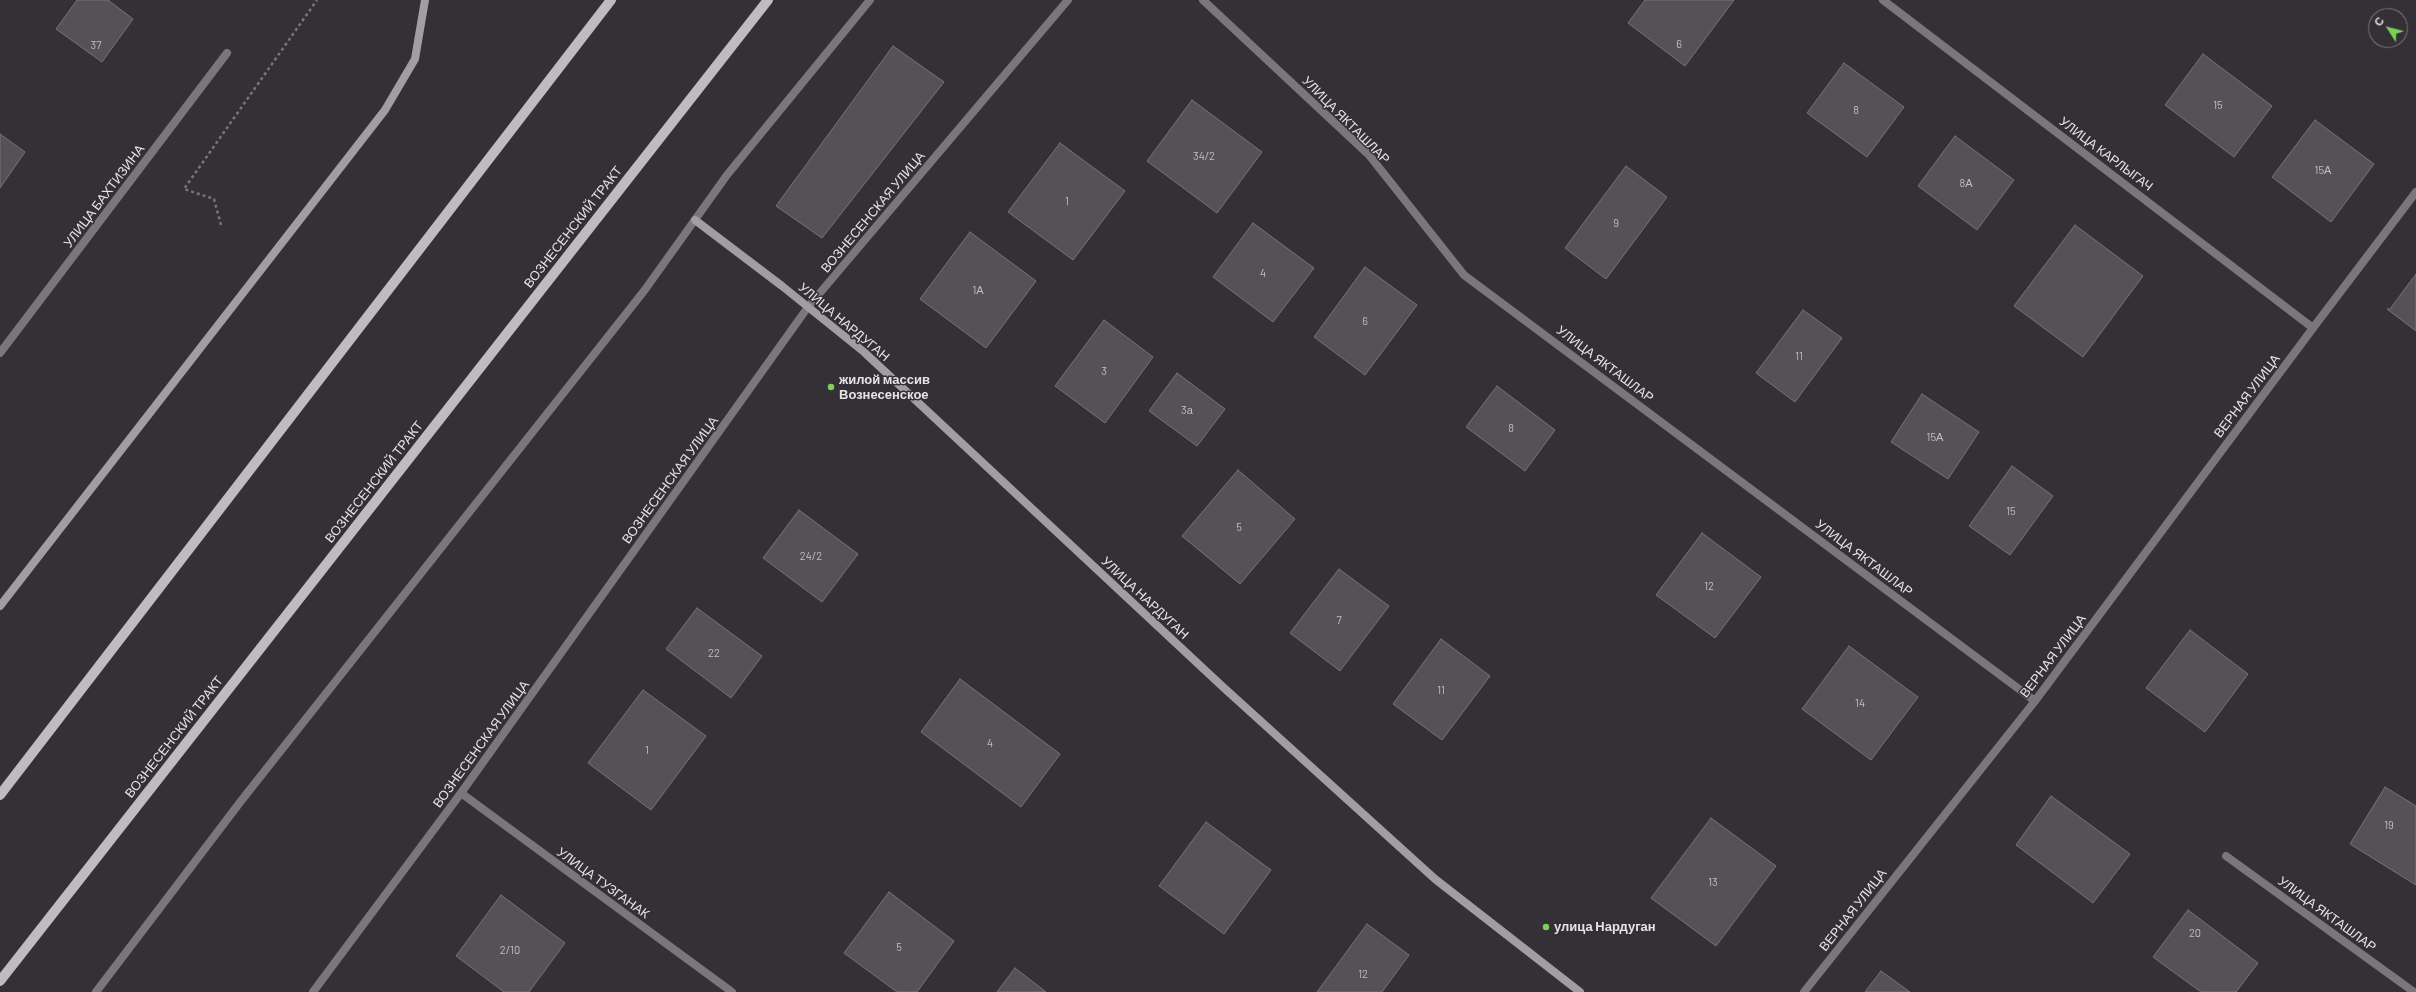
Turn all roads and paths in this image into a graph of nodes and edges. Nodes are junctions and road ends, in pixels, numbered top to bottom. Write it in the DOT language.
graph roads {
  1 [pos="317,0"];
  2 [pos="425,0"];
  3 [pos="611,0"];
  4 [pos="768,0"];
  5 [pos="870,0"];
  6 [pos="1068,0"];
  7 [pos="1203,0"];
  8 [pos="1883,0"];
  9 [pos="227,53"];
  10 [pos="2416,192"];
  11 [pos="695,220"];
  12 [pos="221,224"];
  13 [pos="808,307"];
  14 [pos="2313,328"];
  15 [pos="0,353"];
  16 [pos="0,606"];
  17 [pos="2035,701"];
  18 [pos="461,793"];
  19 [pos="0,795"];
  20 [pos="2226,856"];
  21 [pos="0,980"];
  22 [pos="96,992"];
  23 [pos="313,992"];
  24 [pos="732,992"];
  25 [pos="1580,992"];
  26 [pos="1804,992"];
  27 [pos="2414,992"];
  1 -- 12 [label="path"];
  2 -- 16 [label="street"];
  3 -- 19 [label="main road"];
  4 -- 21 [label="main road, ВОЗНЕСЕНСКИЙ ТРАКТ"];
  5 -- 11 [label="street"];
  6 -- 13 [label="street, ВОЗНЕСЕНСКАЯ УЛИЦА"];
  7 -- 17 [label="street, УЛИЦА ЯКТАШЛАР"];
  8 -- 14 [label="street, УЛИЦА КАРЛЫГАЧ"];
  9 -- 15 [label="street, УЛИЦА БАХТИЗИНА"];
  10 -- 14 [label="street, ВЕРНАЯ УЛИЦА"];
  11 -- 13 [label="street, УЛИЦА НАРДУГАН"];
  11 -- 22 [label="street"];
  13 -- 18 [label="street, ВОЗНЕСЕНСКАЯ УЛИЦА"];
  13 -- 25 [label="street, УЛИЦА НАРДУГАН"];
  14 -- 17 [label="street, ВЕРНАЯ УЛИЦА"];
  17 -- 26 [label="street, ВЕРНАЯ УЛИЦА"];
  18 -- 23 [label="street, ВОЗНЕСЕНСКАЯ УЛИЦА"];
  18 -- 24 [label="street, УЛИЦА ТУЗГАНАК"];
  20 -- 27 [label="street, УЛИЦА ЯКТАШЛАР"];
}
